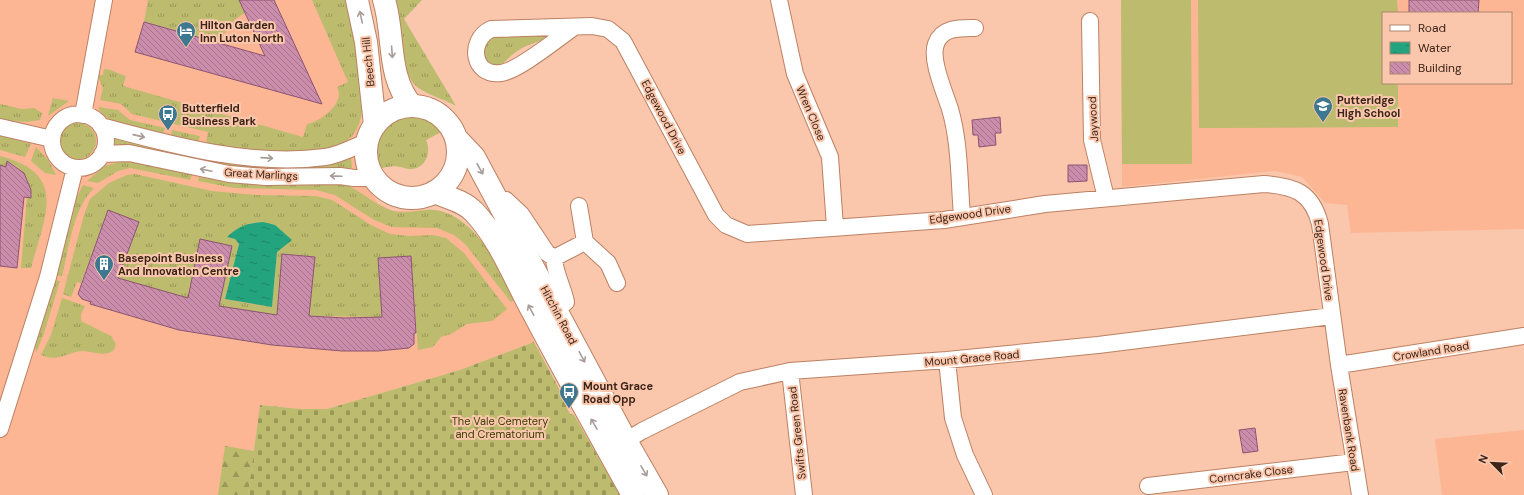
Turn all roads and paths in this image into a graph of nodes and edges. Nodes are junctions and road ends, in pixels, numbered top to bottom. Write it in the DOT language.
graph roads {
  1 [pos="104,0"];
  2 [pos="357,0"];
  3 [pos="384,0"];
  4 [pos="779,0"];
  5 [pos="1090,21"];
  6 [pos="573,28"];
  7 [pos="975,28"];
  8 [pos="412,106"];
  9 [pos="83,114"];
  10 [pos="101,126"];
  11 [pos="0,127"];
  12 [pos="371,133"];
  13 [pos="456,138"];
  14 [pos="52,139"];
  15 [pos="102,154"];
  16 [pos="75,168"];
  17 [pos="375,178"];
  18 [pos="434,192"];
  19 [pos="1106,198"];
  20 [pos="499,203"];
  21 [pos="579,206"];
  22 [pos="962,216"];
  23 [pos="835,227"];
  24 [pos="585,242"];
  25 [pos="554,258"];
  26 [pos="617,283"];
  27 [pos="556,310"];
  28 [pos="1332,316"];
  29 [pos="1524,336"];
  30 [pos="947,360"];
  31 [pos="1339,364"];
  32 [pos="790,371"];
  33 [pos="0,429"];
  34 [pos="617,446"];
  35 [pos="1354,462"];
  36 [pos="1148,486"];
  37 [pos="633,495"];
  38 [pos="657,495"];
  39 [pos="804,495"];
  40 [pos="984,495"];
  41 [pos="1360,495"];
  1 -- 9 [label="street"];
  12 -- 2 [label="main road, Beech Hill, one-way"];
  3 -- 8 [label="main road, one-way"];
  4 -- 23 [label="street, Wren Close"];
  5 -- 19 [label="street, Jaywood"];
  6 -- 6 [label="street, Edgewood Drive"];
  6 -- 23 [label="street, Edgewood Drive"];
  7 -- 22 [label="street"];
  8 -- 12 [label="main road"];
  8 -- 13 [label="main road"];
  9 -- 10 [label="street, Great Marlings"];
  9 -- 14 [label="street"];
  10 -- 12 [label="street, Great Marlings, one-way"];
  10 -- 15 [label="street"];
  11 -- 14 [label="street"];
  12 -- 17 [label="main road"];
  13 -- 18 [label="main road"];
  13 -- 20 [label="main road, Hitchin Road, one-way"];
  14 -- 16 [label="street"];
  15 -- 16 [label="street"];
  17 -- 15 [label="street, Great Marlings, one-way"];
  16 -- 33 [label="street"];
  17 -- 18 [label="main road"];
  34 -- 18 [label="main road, Hitchin Road, one-way"];
  19 -- 22 [label="street, Edgewood Drive"];
  19 -- 28 [label="street, Edgewood Drive"];
  20 -- 25 [label="street"];
  20 -- 27 [label="main road, Hitchin Road"];
  21 -- 24 [label="street"];
  22 -- 23 [label="street, Edgewood Drive"];
  24 -- 25 [label="street"];
  24 -- 26 [label="street"];
  25 -- 27 [label="street"];
  27 -- 34 [label="main road, Hitchin Road, one-way"];
  28 -- 30 [label="street, Mount Grace Road"];
  28 -- 31 [label="street, Edgewood Drive"];
  29 -- 31 [label="street, Crowland Road"];
  30 -- 32 [label="street, Mount Grace Road"];
  30 -- 40 [label="street"];
  31 -- 35 [label="street, Ravenbank Road"];
  32 -- 34 [label="street, Mount Grace Road"];
  32 -- 39 [label="street, Swifts Green Road"];
  34 -- 37 [label="main road, Hitchin Road"];
  34 -- 38 [label="main road, Hitchin Road, one-way"];
  35 -- 36 [label="street, Corncrake Close"];
  35 -- 41 [label="street, Ravenbank Road"];
}
